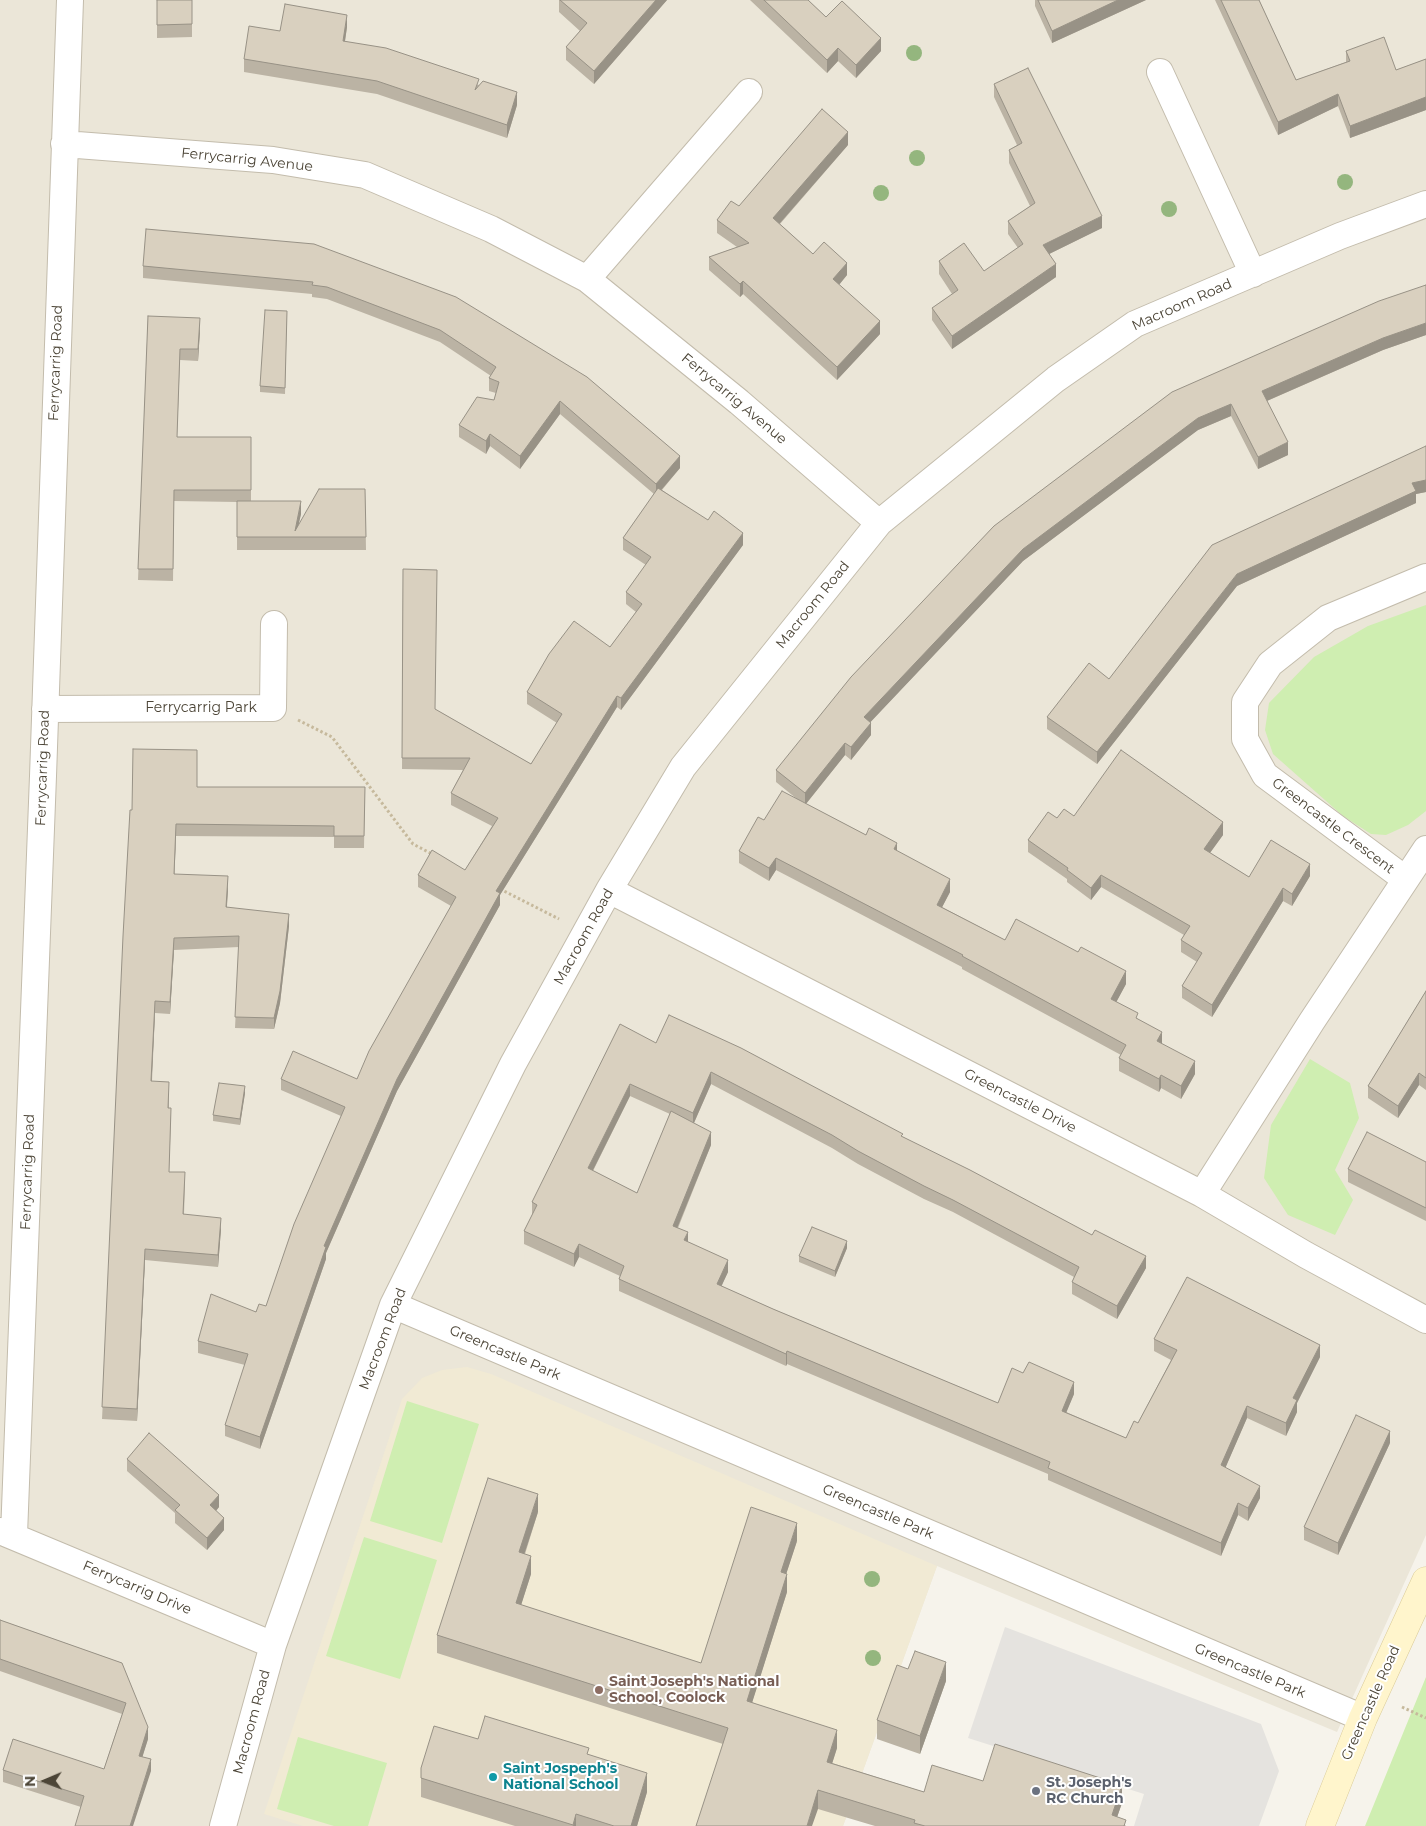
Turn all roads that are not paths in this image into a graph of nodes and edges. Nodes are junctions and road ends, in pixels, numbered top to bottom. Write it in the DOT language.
graph roads {
  1 [pos="70,0"];
  2 [pos="1160,72"];
  3 [pos="749,92"];
  4 [pos="64,144"];
  5 [pos="1426,204"];
  6 [pos="1253,274"];
  7 [pos="587,279"];
  8 [pos="879,523"];
  9 [pos="1426,577"];
  10 [pos="274,624"];
  11 [pos="44,709"];
  12 [pos="1426,848"];
  13 [pos="1405,879"];
  14 [pos="609,890"];
  15 [pos="1202,1194"];
  16 [pos="393,1305"];
  17 [pos="1426,1320"];
  18 [pos="7,1533"];
  19 [pos="1426,1581"];
  20 [pos="273,1646"];
  21 [pos="1363,1718"];
  22 [pos="223,1826"];
  23 [pos="1320,1826"];
  1 -- 4 [label="street, Ferrycarrig Road"];
  2 -- 6 [label="street"];
  3 -- 7 [label="street"];
  4 -- 7 [label="street, Ferrycarrig Avenue"];
  4 -- 11 [label="street, Ferrycarrig Road"];
  5 -- 6 [label="street, Macroom Road"];
  6 -- 8 [label="street, Macroom Road"];
  7 -- 8 [label="street, Ferrycarrig Avenue"];
  8 -- 14 [label="street, Macroom Road"];
  9 -- 13 [label="street, Greencastle Crescent"];
  10 -- 11 [label="street, Ferrycarrig Park"];
  11 -- 18 [label="street, Ferrycarrig Road"];
  12 -- 13 [label="street, Greencastle Crescent"];
  13 -- 15 [label="street, Greencastle Crescent"];
  14 -- 15 [label="street, Greencastle Drive"];
  14 -- 16 [label="street, Macroom Road"];
  15 -- 17 [label="street, Greencastle Drive"];
  16 -- 20 [label="street, Macroom Road"];
  16 -- 21 [label="street, Greencastle Park"];
  18 -- 20 [label="street, Ferrycarrig Drive"];
  19 -- 21 [label="street, Greencastle Road"];
  20 -- 22 [label="street, Macroom Road"];
  21 -- 23 [label="street, Greencastle Road"];
}
